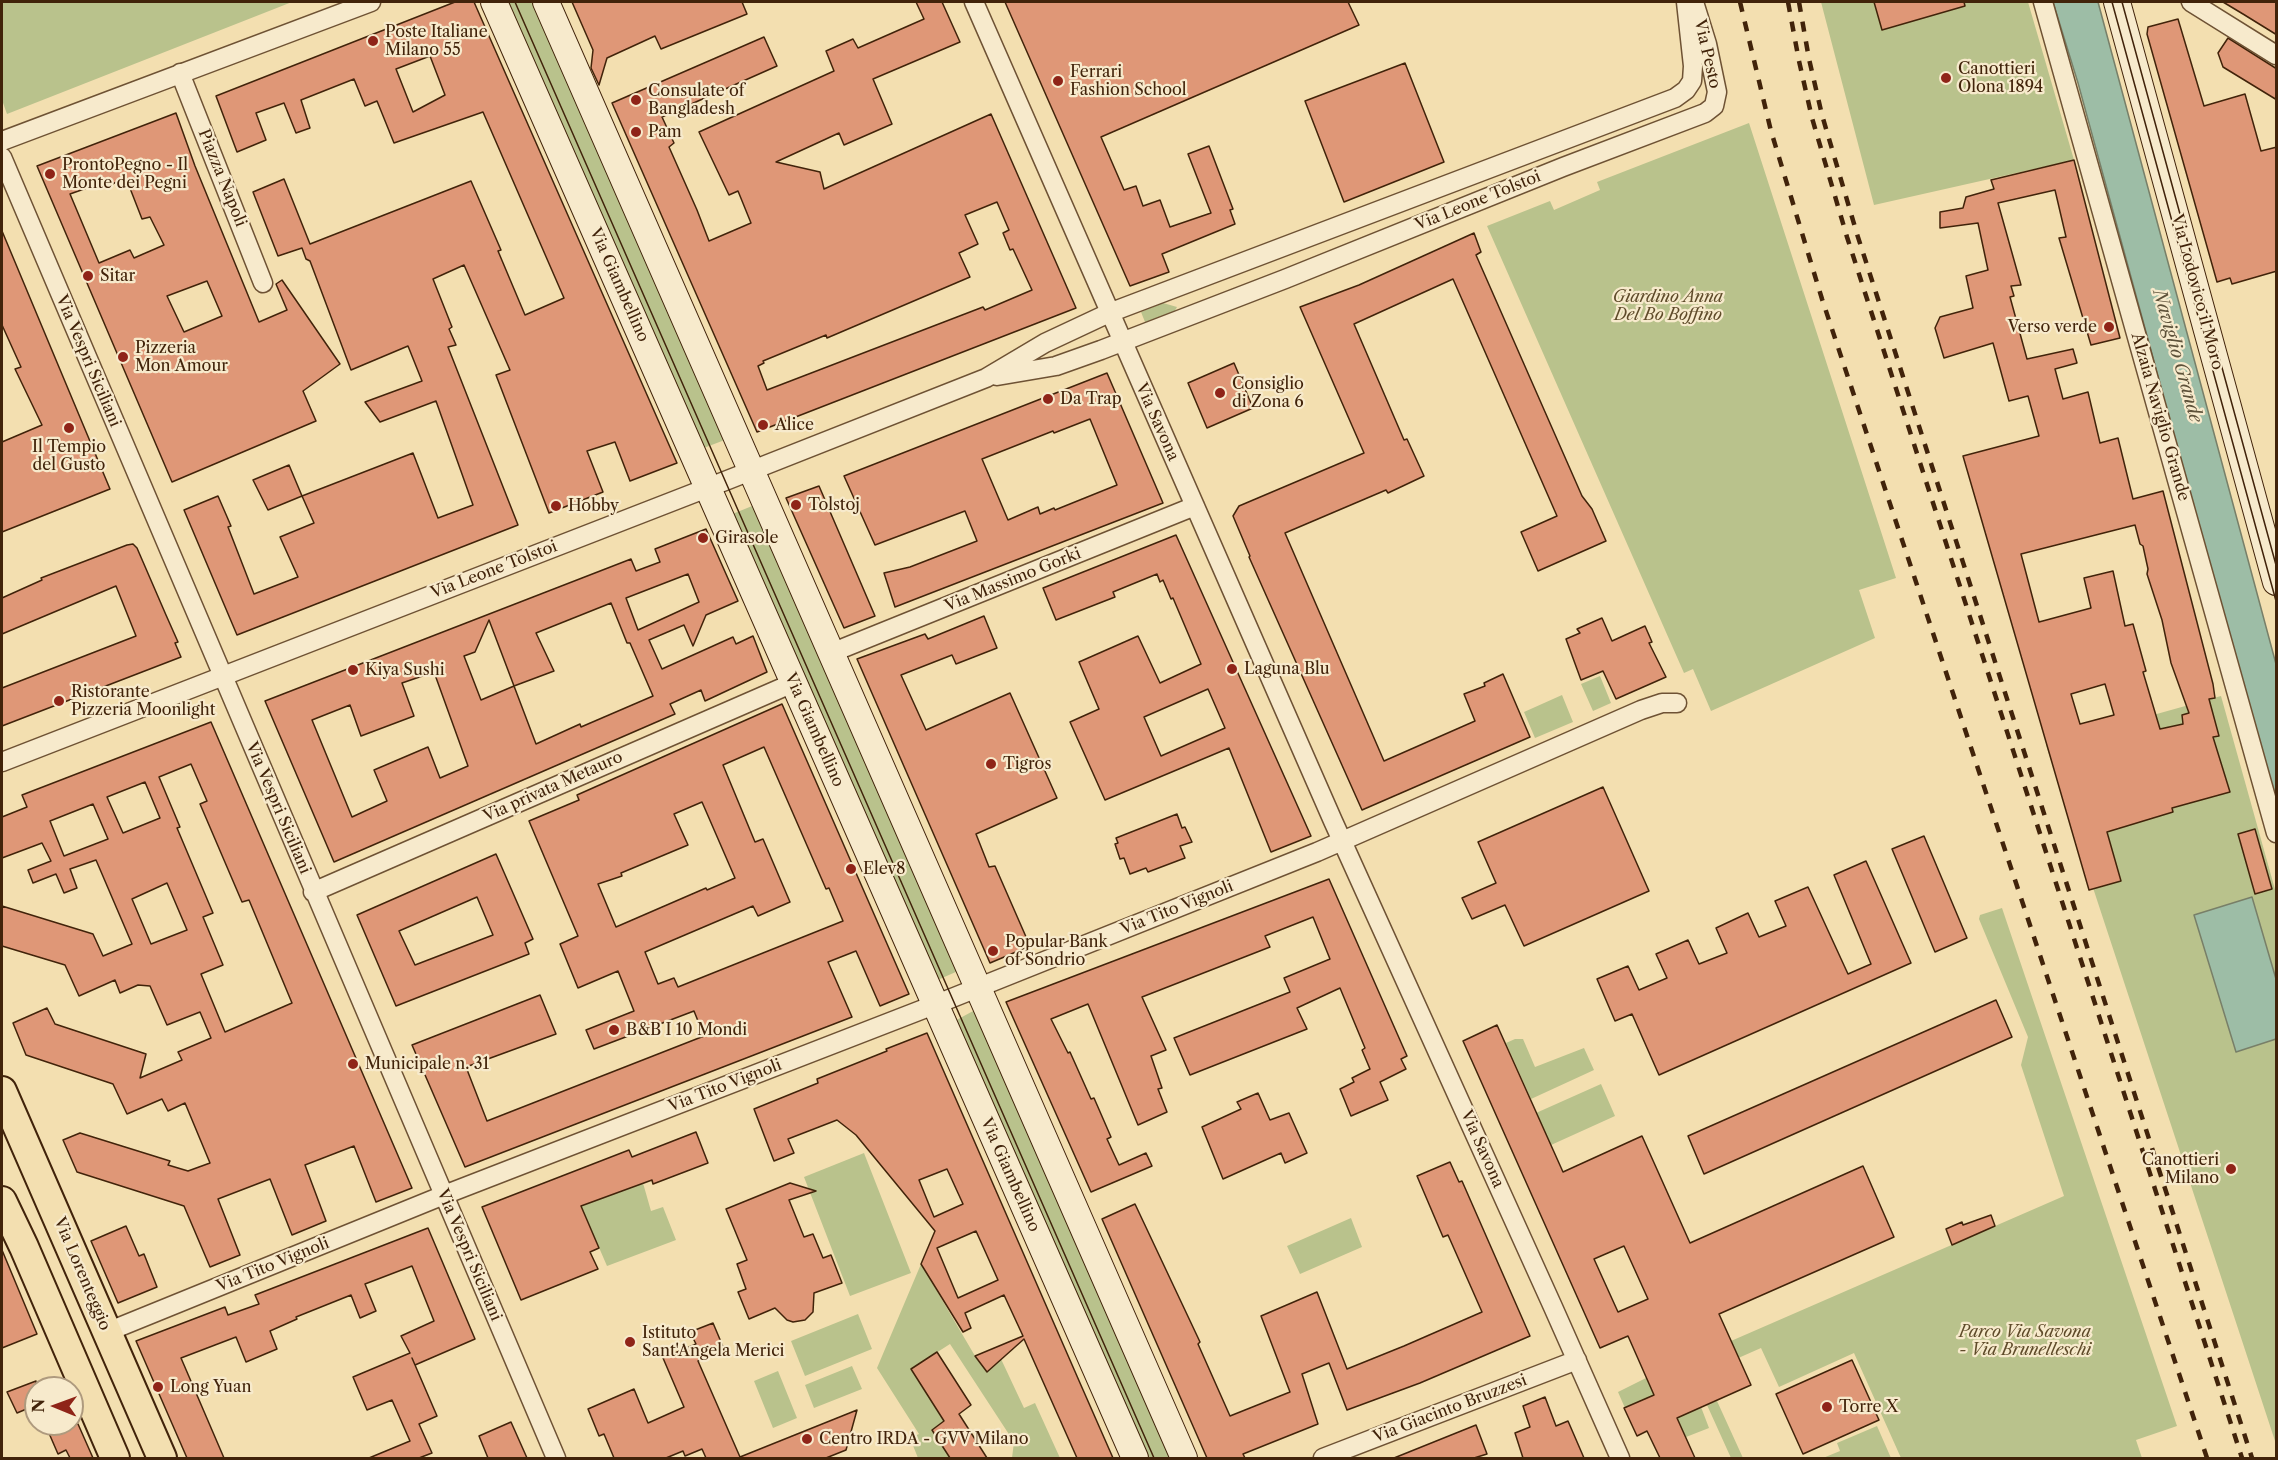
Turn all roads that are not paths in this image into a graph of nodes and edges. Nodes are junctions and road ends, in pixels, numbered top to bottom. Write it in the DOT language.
graph roads {
  1 [pos="371,2"];
  2 [pos="494,2"];
  3 [pos="546,2"];
  4 [pos="974,2"];
  5 [pos="1686,2"];
  6 [pos="1693,2"];
  7 [pos="2043,2"];
  8 [pos="2117,2"];
  9 [pos="2191,2"];
  10 [pos="2277,55"];
  11 [pos="180,73"];
  12 [pos="1692,81"];
  13 [pos="1714,106"];
  14 [pos="1639,111"];
  15 [pos="1647,135"];
  16 [pos="2,141"];
  17 [pos="2,157"];
  18 [pos="1301,240"];
  19 [pos="1309,269"];
  20 [pos="263,283"];
  21 [pos="1109,313"];
  22 [pos="1123,341"];
  23 [pos="986,378"];
  24 [pos="752,470"];
  25 [pos="708,488"];
  26 [pos="1195,506"];
  27 [pos="2277,582"];
  28 [pos="831,653"];
  29 [pos="221,676"];
  30 [pos="793,683"];
  31 [pos="1677,702"];
  32 [pos="2,762"];
  33 [pos="2277,833"];
  34 [pos="1342,841"];
  35 [pos="314,892"];
  36 [pos="978,988"];
  37 [pos="936,1004"];
  38 [pos="2,1091"];
  39 [pos="444,1195"];
  40 [pos="2,1201"];
  41 [pos="9,1237"];
  42 [pos="107,1332"];
  43 [pos="1577,1360"];
  44 [pos="115,1458"];
  45 [pos="162,1458"];
  46 [pos="556,1458"];
  47 [pos="1135,1458"];
  48 [pos="1184,1458"];
  49 [pos="1323,1458"];
  50 [pos="1620,1458"];
  1 -- 11 [label="street"];
  2 -- 25 [label="street, Via Giambellino"];
  3 -- 24 [label="street"];
  4 -- 21 [label="street, Via Savona"];
  5 -- 12 [label="street, Via Pesto"];
  6 -- 13 [label="street, Via Pesto"];
  7 -- 33 [label="street, Alzaia Naviglio Grande"];
  8 -- 27 [label="street, Via Lodovico il Moro"];
  9 -- 10 [label="street"];
  11 -- 16 [label="street"];
  11 -- 20 [label="street, Piazza Napoli"];
  12 -- 14 [label="street, Via Leone Tolstoi"];
  13 -- 15 [label="street, Via Leone Tolstoi"];
  14 -- 15 [label="street"];
  14 -- 18 [label="street, Via Leone Tolstoi"];
  15 -- 19 [label="street, Via Leone Tolstoi"];
  17 -- 29 [label="street, Via Vespri Siciliani"];
  18 -- 19 [label="street"];
  18 -- 21 [label="street, Via Leone Tolstoi"];
  19 -- 22 [label="street, Via Leone Tolstoi"];
  21 -- 22 [label="street, Via Savona"];
  21 -- 23 [label="street, Via Leone Tolstoi"];
  22 -- 23 [label="street, Via Leone Tolstoi"];
  22 -- 26 [label="street, Via Savona"];
  23 -- 24 [label="street, Via Leone Tolstoi"];
  24 -- 25 [label="street, Via Leone Tolstoi"];
  24 -- 28 [label="street"];
  25 -- 29 [label="street, Via Leone Tolstoi"];
  25 -- 30 [label="street, Via Giambellino"];
  26 -- 28 [label="street, Via Massimo Gorki"];
  26 -- 34 [label="street, Via Savona"];
  28 -- 36 [label="street"];
  29 -- 32 [label="street, Via Leone Tolstoi"];
  29 -- 35 [label="street, Via Vespri Siciliani"];
  30 -- 35 [label="street, Via privata Metauro"];
  30 -- 37 [label="street, Via Giambellino"];
  31 -- 34 [label="street"];
  34 -- 36 [label="street, Via Tito Vignoli"];
  34 -- 43 [label="street, Via Savona"];
  35 -- 39 [label="street, Via Vespri Siciliani"];
  36 -- 37 [label="street, Via Tito Vignoli"];
  36 -- 48 [label="street"];
  37 -- 39 [label="street, Via Tito Vignoli"];
  37 -- 47 [label="street, Via Giambellino"];
  38 -- 42 [label="main road, Via Lorenteggio"];
  39 -- 42 [label="street, Via Tito Vignoli"];
  39 -- 46 [label="street, Via Vespri Siciliani"];
  40 -- 41 [label="main road"];
  41 -- 44 [label="main road"];
  42 -- 45 [label="main road, Via Lorenteggio"];
  43 -- 49 [label="street, Via Giacinto Bruzzesi"];
  43 -- 50 [label="street, Via Savona"];
}
